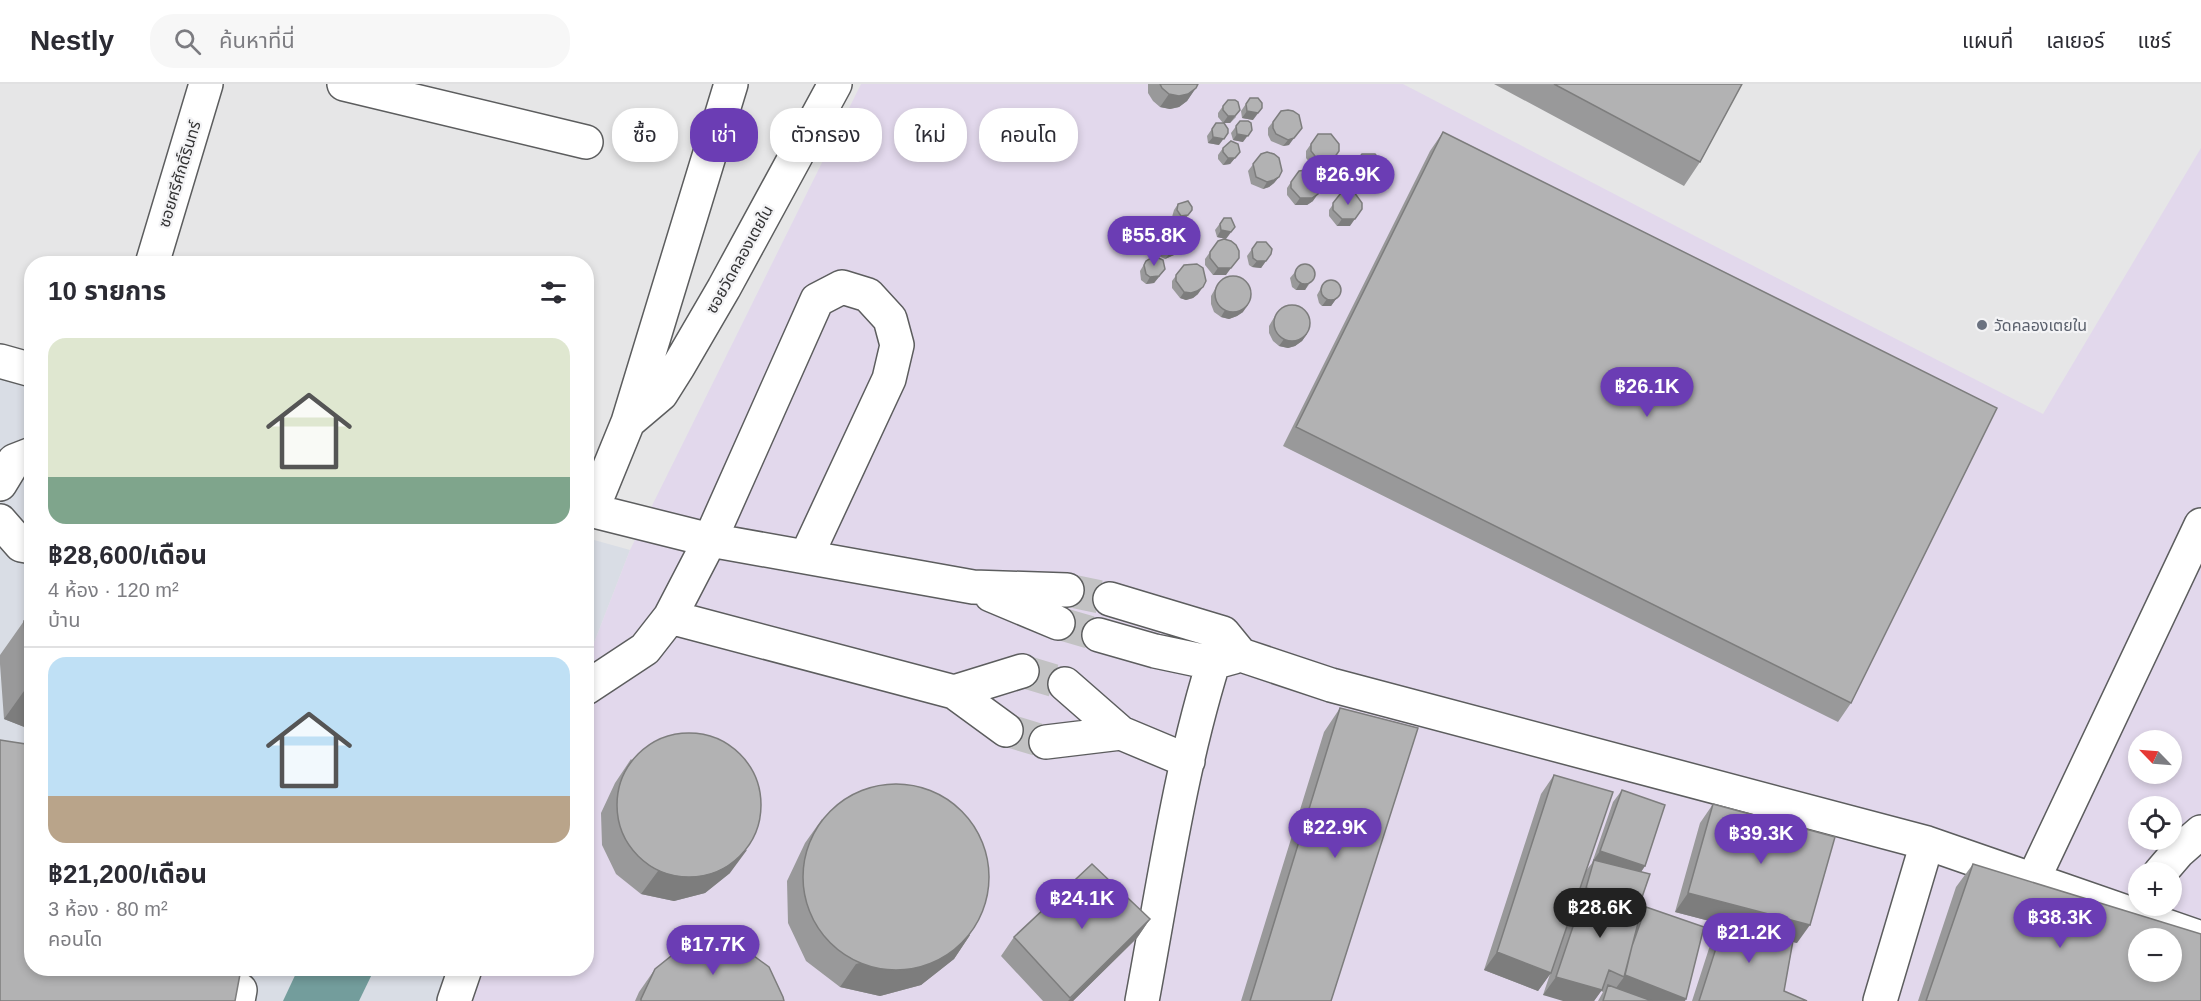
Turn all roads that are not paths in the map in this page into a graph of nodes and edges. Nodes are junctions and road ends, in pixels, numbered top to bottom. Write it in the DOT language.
graph roads {
  1 [pos="206,84"];
  2 [pos="344,84"];
  3 [pos="731,84"];
  4 [pos="835,84"];
  5 [pos="586,142"];
  6 [pos="154,256"];
  7 [pos="0,361"];
  8 [pos="24,368"];
  9 [pos="628,422"];
  10 [pos="24,457"];
  11 [pos="0,484"];
  12 [pos="594,499"];
  13 [pos="594,511"];
  14 [pos="2201,525"];
  15 [pos="710,540"];
  16 [pos="806,557"];
  17 [pos="973,587"];
  18 [pos="1067,590"];
  19 [pos="1110,599"];
  20 [pos="670,617"];
  21 [pos="1058,623"];
  22 [pos="1099,635"];
  23 [pos="1225,650"];
  24 [pos="1022,671"];
  25 [pos="594,683"];
  26 [pos="1065,684"];
  27 [pos="954,692"];
  28 [pos="1006,730"];
  29 [pos="1121,733"];
  30 [pos="1046,742"];
  31 [pos="1188,760"];
  32 [pos="2201,832"];
  33 [pos="1927,843"];
  34 [pos="2169,862"];
  35 [pos="2033,880"];
  36 [pos="2128,906"];
  37 [pos="2153,916"];
  38 [pos="2201,938"];
  39 [pos="463,976"];
  40 [pos="454,1001"];
  41 [pos="1142,1001"];
  42 [pos="1880,1001"];
  1 -- 6 [label="street, ซอยศรีศักดิ์รินทร์"];
  2 -- 5 [label="street"];
  3 -- 9 [label="street"];
  4 -- 9 [label="street, ซอยวัดคลองเตยใน"];
  7 -- 8 [label="street"];
  9 -- 12 [label="street"];
  10 -- 11 [label="street"];
  13 -- 15 [label="street"];
  14 -- 35 [label="street"];
  15 -- 16 [label="street"];
  15 -- 16 [label="street"];
  15 -- 20 [label="street"];
  16 -- 17 [label="street"];
  17 -- 18 [label="street"];
  17 -- 21 [label="street"];
  19 -- 23 [label="street"];
  20 -- 25 [label="street"];
  20 -- 27 [label="street"];
  22 -- 23 [label="street"];
  23 -- 31 [label="street"];
  23 -- 33 [label="street"];
  24 -- 27 [label="street"];
  26 -- 29 [label="street"];
  27 -- 28 [label="street"];
  29 -- 30 [label="street"];
  29 -- 31 [label="street"];
  31 -- 41 [label="street"];
  32 -- 34 [label="street"];
  33 -- 35 [label="street"];
  33 -- 42 [label="street"];
  35 -- 36 [label="street"];
  37 -- 38 [label="street"];
  39 -- 40 [label="street"];
}
